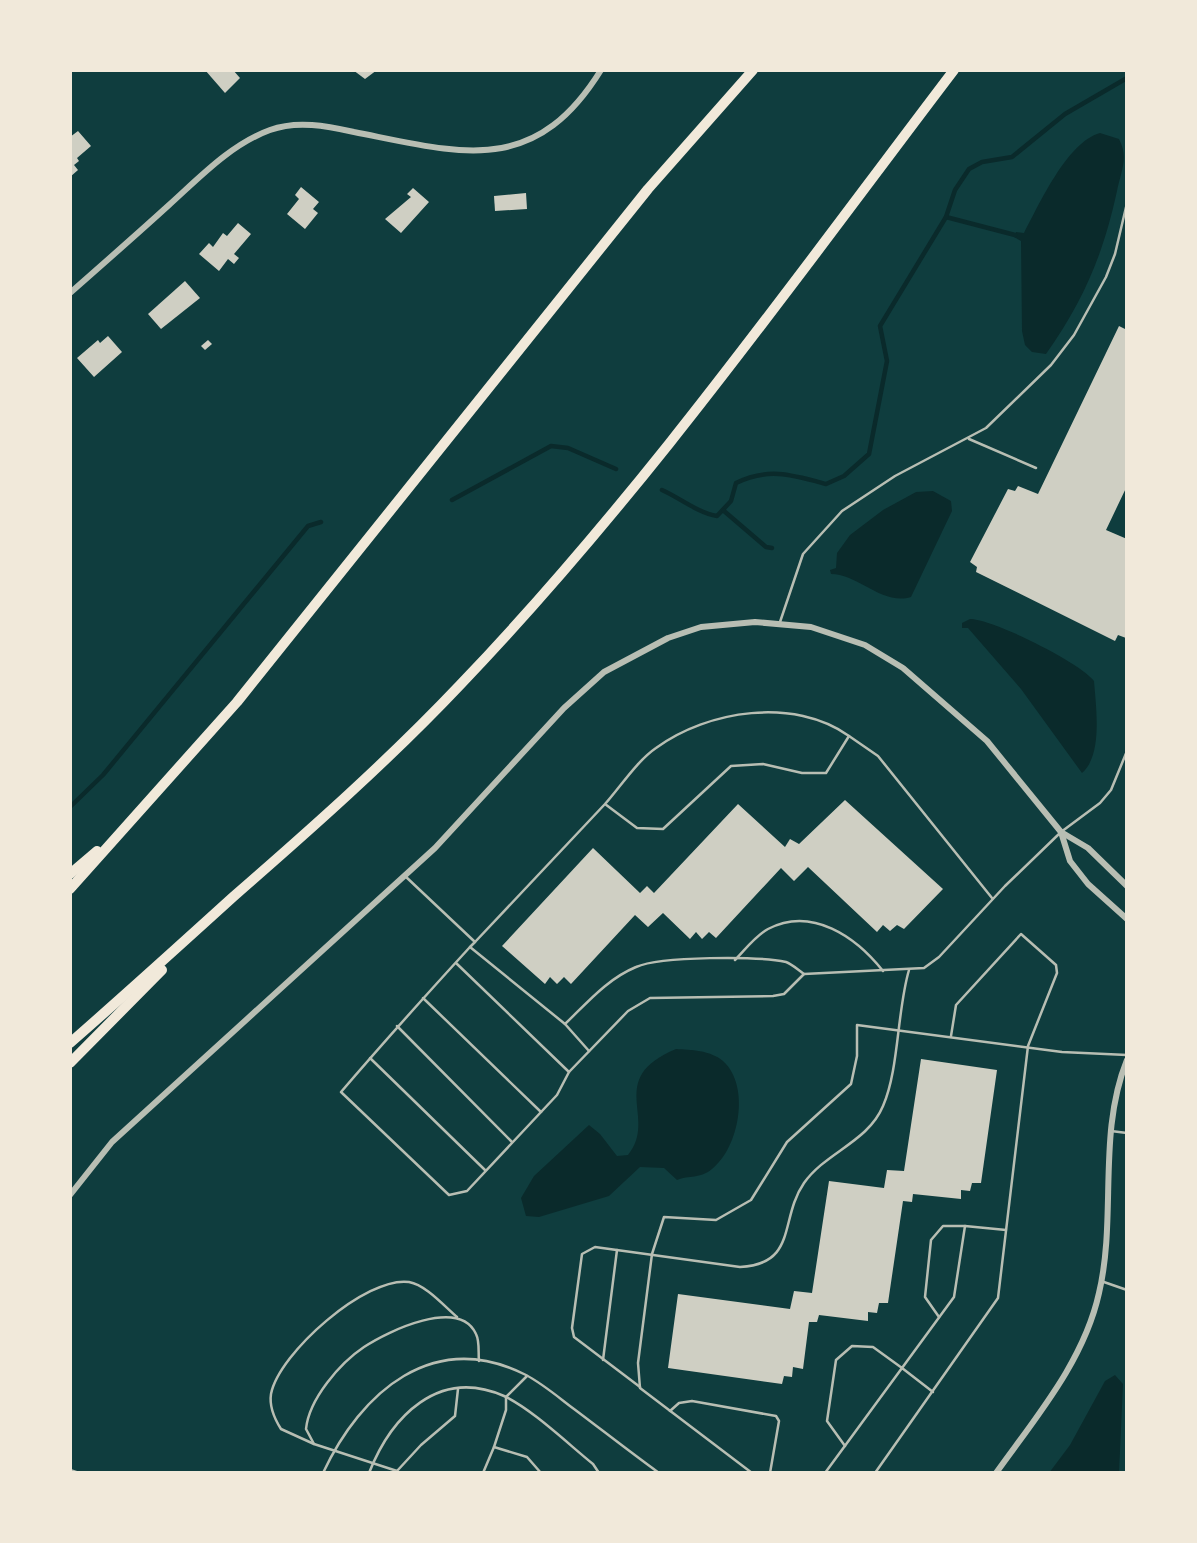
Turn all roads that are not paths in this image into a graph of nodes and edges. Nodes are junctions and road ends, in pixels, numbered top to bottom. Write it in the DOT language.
graph roads {
  1 [pos="601,70"];
  2 [pos="753,70"];
  3 [pos="954,70"];
  4 [pos="1127,203"];
  5 [pos="70,293"];
  6 [pos="969,439"];
  7 [pos="1036,468"];
  8 [pos="780,622"];
  9 [pos="849,736"];
  10 [pos="1127,751"];
  11 [pos="606,804"];
  12 [pos="134,820"];
  13 [pos="1060,832"];
  14 [pos="70,874"];
  15 [pos="405,876"];
  16 [pos="1127,886"];
  17 [pos="70,889"];
  18 [pos="235,895"];
  19 [pos="993,898"];
  20 [pos="1127,919"];
  21 [pos="475,942"];
  22 [pos="470,947"];
  23 [pos="735,960"];
  24 [pos="456,963"];
  25 [pos="909,970"];
  26 [pos="883,971"];
  27 [pos="804,974"];
  28 [pos="423,998"];
  29 [pos="565,1024"];
  30 [pos="397,1026"];
  31 [pos="899,1028"];
  32 [pos="951,1036"];
  33 [pos="70,1043"];
  34 [pos="1028,1046"];
  35 [pos="589,1051"];
  36 [pos="370,1058"];
  37 [pos="1127,1058"];
  38 [pos="70,1063"];
  39 [pos="569,1072"];
  40 [pos="541,1112"];
  41 [pos="1111,1131"];
  42 [pos="1127,1133"];
  43 [pos="512,1142"];
  44 [pos="486,1171"];
  45 [pos="70,1195"];
  46 [pos="965,1226"];
  47 [pos="1006,1230"];
  48 [pos="617,1250"];
  49 [pos="652,1254"];
  50 [pos="1101,1281"];
  51 [pos="1127,1290"];
  52 [pos="457,1317"];
  53 [pos="939,1317"];
  54 [pos="603,1360"];
  55 [pos="479,1361"];
  56 [pos="902,1368"];
  57 [pos="527,1376"];
  58 [pos="640,1388"];
  59 [pos="458,1389"];
  60 [pos="933,1392"];
  61 [pos="506,1397"];
  62 [pos="670,1411"];
  63 [pos="314,1444"];
  64 [pos="845,1446"];
  65 [pos="494,1447"];
  66 [pos="335,1452"];
  67 [pos="372,1466"];
  68 [pos="70,1470"];
  69 [pos="79,1473"];
  70 [pos="323,1473"];
  71 [pos="369,1473"];
  72 [pos="483,1473"];
  73 [pos="541,1473"];
  74 [pos="599,1473"];
  75 [pos="659,1473"];
  76 [pos="752,1473"];
  77 [pos="770,1473"];
  78 [pos="825,1473"];
  79 [pos="875,1473"];
  80 [pos="996,1473"];
  1 -- 5 [label="street"];
  2 -- 12 [label="highway"];
  3 -- 18 [label="highway"];
  4 -- 6 [label="lane"];
  6 -- 7 [label="lane"];
  6 -- 8 [label="lane"];
  8 -- 13 [label="street"];
  8 -- 15 [label="street"];
  9 -- 11 [label="lane"];
  9 -- 11 [label="lane"];
  9 -- 19 [label="lane"];
  10 -- 13 [label="lane"];
  11 -- 21 [label="lane"];
  12 -- 14 [label="highway"];
  12 -- 17 [label="highway"];
  13 -- 16 [label="street"];
  13 -- 19 [label="lane"];
  13 -- 20 [label="street"];
  15 -- 21 [label="lane"];
  15 -- 45 [label="street"];
  18 -- 33 [label="highway"];
  18 -- 38 [label="highway"];
  19 -- 25 [label="lane"];
  21 -- 22 [label="lane"];
  22 -- 24 [label="lane"];
  22 -- 29 [label="lane"];
  23 -- 26 [label="lane"];
  23 -- 27 [label="lane"];
  23 -- 29 [label="lane"];
  24 -- 28 [label="lane"];
  24 -- 39 [label="lane"];
  25 -- 26 [label="lane"];
  25 -- 31 [label="lane"];
  26 -- 27 [label="lane"];
  27 -- 35 [label="lane"];
  28 -- 30 [label="lane"];
  28 -- 40 [label="lane"];
  29 -- 35 [label="lane"];
  30 -- 36 [label="lane"];
  30 -- 43 [label="lane"];
  31 -- 32 [label="lane"];
  31 -- 49 [label="lane"];
  31 -- 49 [label="lane"];
  32 -- 34 [label="lane"];
  32 -- 34 [label="lane"];
  34 -- 37 [label="lane"];
  34 -- 47 [label="lane"];
  35 -- 39 [label="lane"];
  36 -- 44 [label="lane"];
  36 -- 44 [label="lane"];
  37 -- 41 [label="street"];
  39 -- 40 [label="lane"];
  40 -- 43 [label="lane"];
  41 -- 42 [label="lane"];
  41 -- 50 [label="street"];
  43 -- 44 [label="lane"];
  46 -- 47 [label="lane"];
  46 -- 53 [label="lane"];
  46 -- 53 [label="lane"];
  47 -- 60 [label="lane"];
  48 -- 49 [label="lane"];
  48 -- 54 [label="lane"];
  48 -- 54 [label="lane"];
  49 -- 58 [label="lane"];
  50 -- 51 [label="lane"];
  50 -- 80 [label="street"];
  52 -- 55 [label="lane"];
  52 -- 63 [label="lane"];
  52 -- 63 [label="lane"];
  53 -- 56 [label="lane"];
  54 -- 58 [label="lane"];
  55 -- 57 [label="lane"];
  55 -- 66 [label="lane"];
  56 -- 60 [label="lane"];
  56 -- 64 [label="lane"];
  56 -- 64 [label="lane"];
  57 -- 61 [label="lane"];
  57 -- 75 [label="lane"];
  58 -- 62 [label="lane"];
  59 -- 61 [label="lane"];
  59 -- 67 [label="lane"];
  59 -- 67 [label="lane"];
  60 -- 79 [label="lane"];
  61 -- 65 [label="lane"];
  61 -- 74 [label="lane"];
  62 -- 76 [label="lane"];
  62 -- 77 [label="lane"];
  63 -- 66 [label="lane"];
  64 -- 78 [label="lane"];
  65 -- 72 [label="lane"];
  65 -- 73 [label="lane"];
  66 -- 67 [label="lane"];
  66 -- 70 [label="lane"];
  67 -- 71 [label="lane"];
  68 -- 69 [label="lane"];
}
